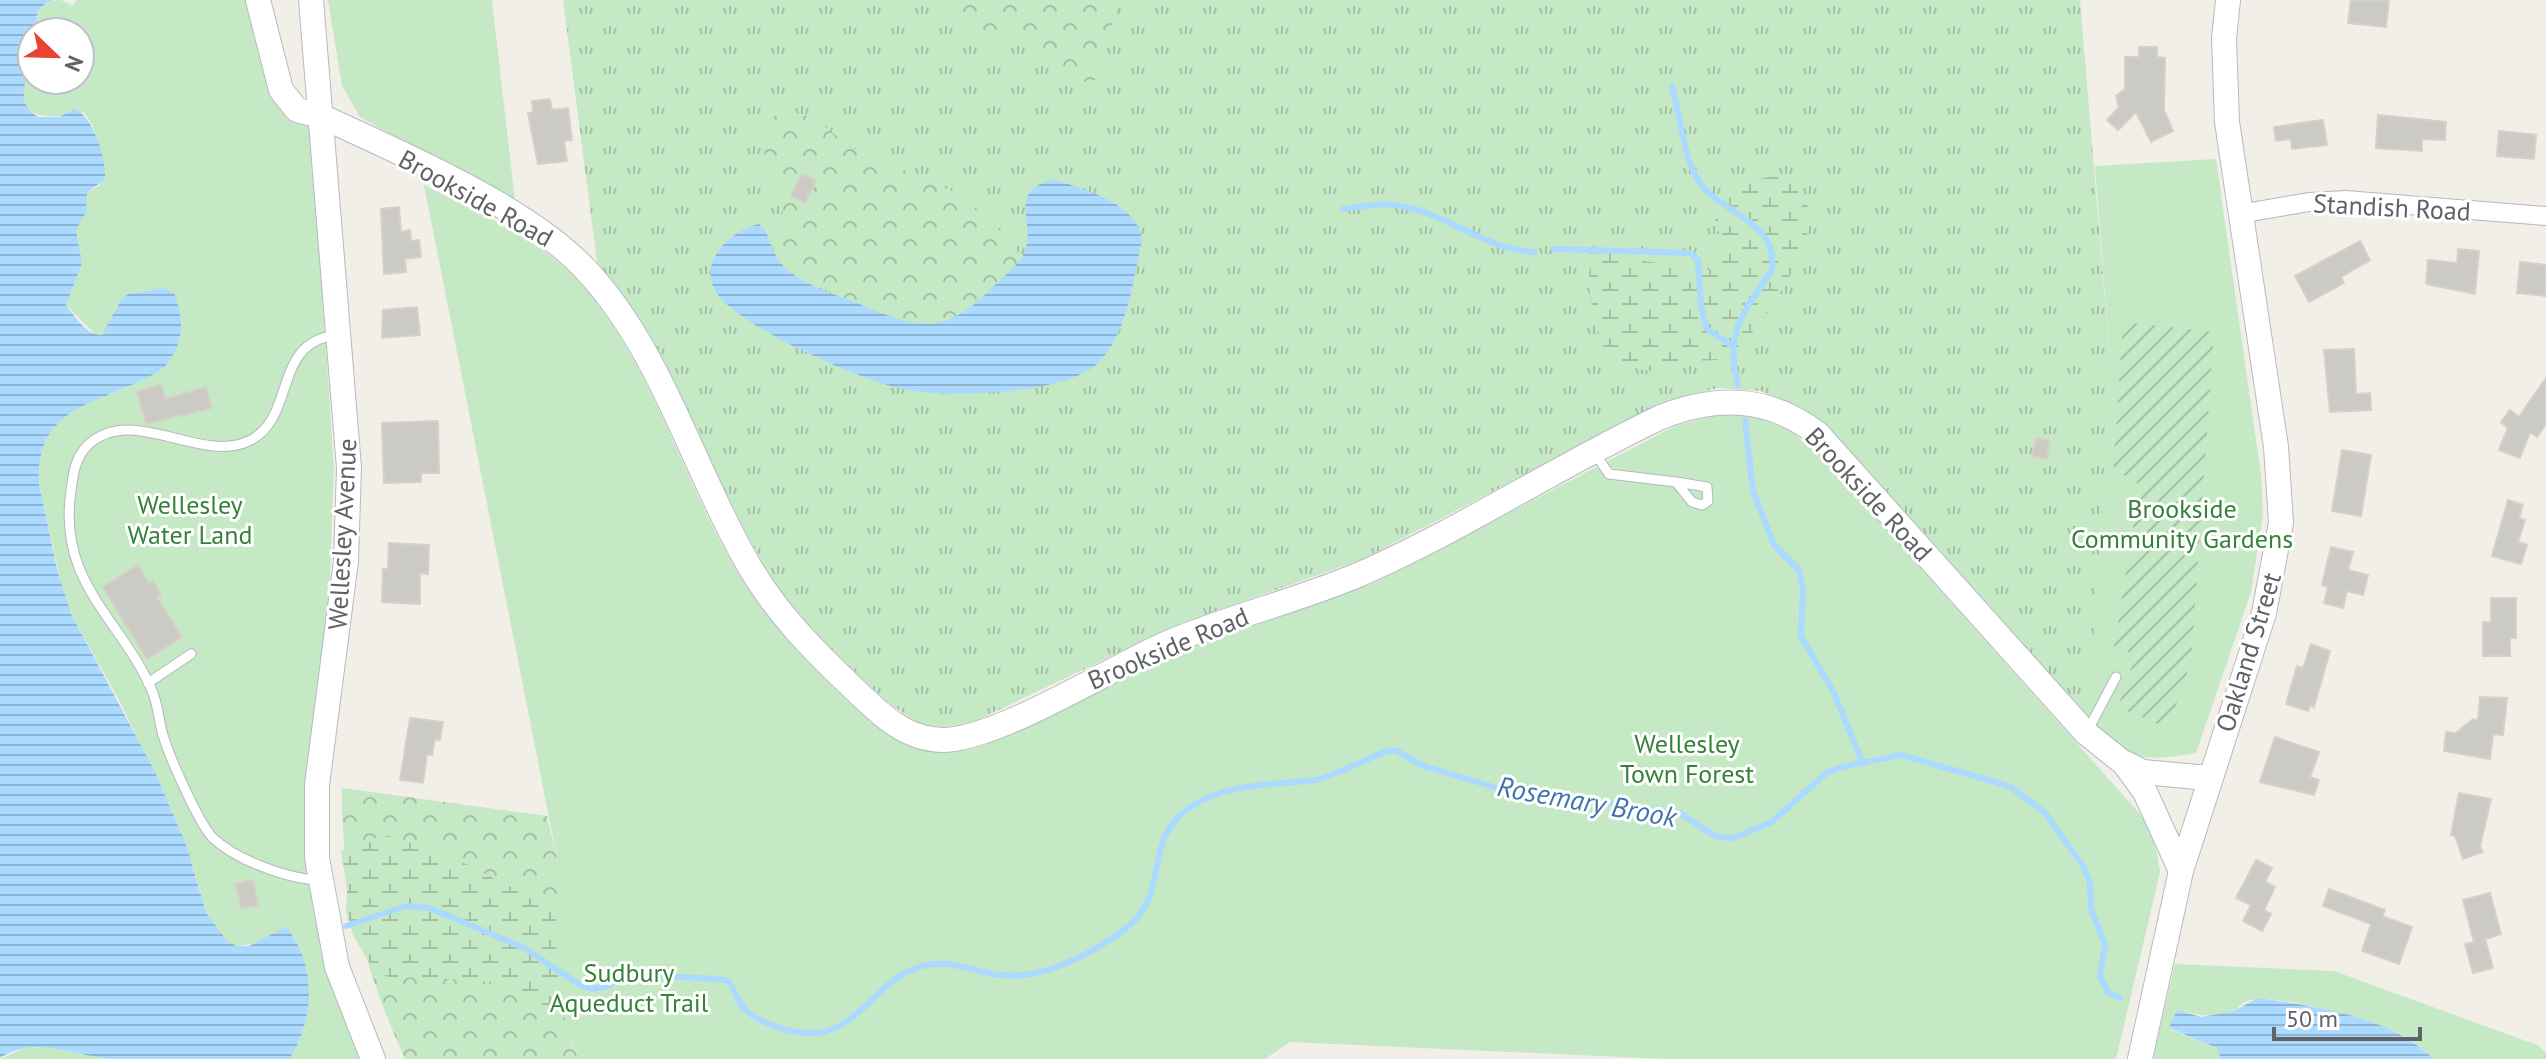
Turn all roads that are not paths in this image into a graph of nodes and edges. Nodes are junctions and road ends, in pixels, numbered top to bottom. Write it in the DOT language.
graph roads {
  1 [pos="258,0"];
  2 [pos="311,0"];
  3 [pos="2228,0"];
  4 [pos="321,116"];
  5 [pos="2239,214"];
  6 [pos="2546,216"];
  7 [pos="341,335"];
  8 [pos="1594,452"];
  9 [pos="1676,482"];
  10 [pos="191,654"];
  11 [pos="2116,677"];
  12 [pos="148,683"];
  13 [pos="2086,733"];
  14 [pos="2121,761"];
  15 [pos="2208,778"];
  16 [pos="2181,871"];
  17 [pos="319,880"];
  18 [pos="373,1059"];
  19 [pos="2140,1059"];
  1 -- 4 [label="street, Brookside Road"];
  2 -- 4 [label="street, Wellesley Avenue"];
  3 -- 5 [label="street, Oakland Street"];
  4 -- 7 [label="street, Wellesley Avenue"];
  4 -- 8 [label="street, Brookside Road"];
  5 -- 6 [label="street, Standish Road"];
  5 -- 15 [label="street, Oakland Street"];
  7 -- 12 [label="lane"];
  7 -- 17 [label="street, Wellesley Avenue"];
  8 -- 9 [label="lane"];
  8 -- 13 [label="street, Brookside Road"];
  10 -- 12 [label="lane"];
  11 -- 13 [label="lane"];
  12 -- 17 [label="lane"];
  13 -- 14 [label="street, Brookside Road"];
  14 -- 15 [label="street, Brookside Road"];
  14 -- 16 [label="street, Brookside Road"];
  15 -- 16 [label="street, Oakland Street"];
  16 -- 19 [label="street, Oakland Street"];
  17 -- 18 [label="street, Wellesley Avenue"];
}
